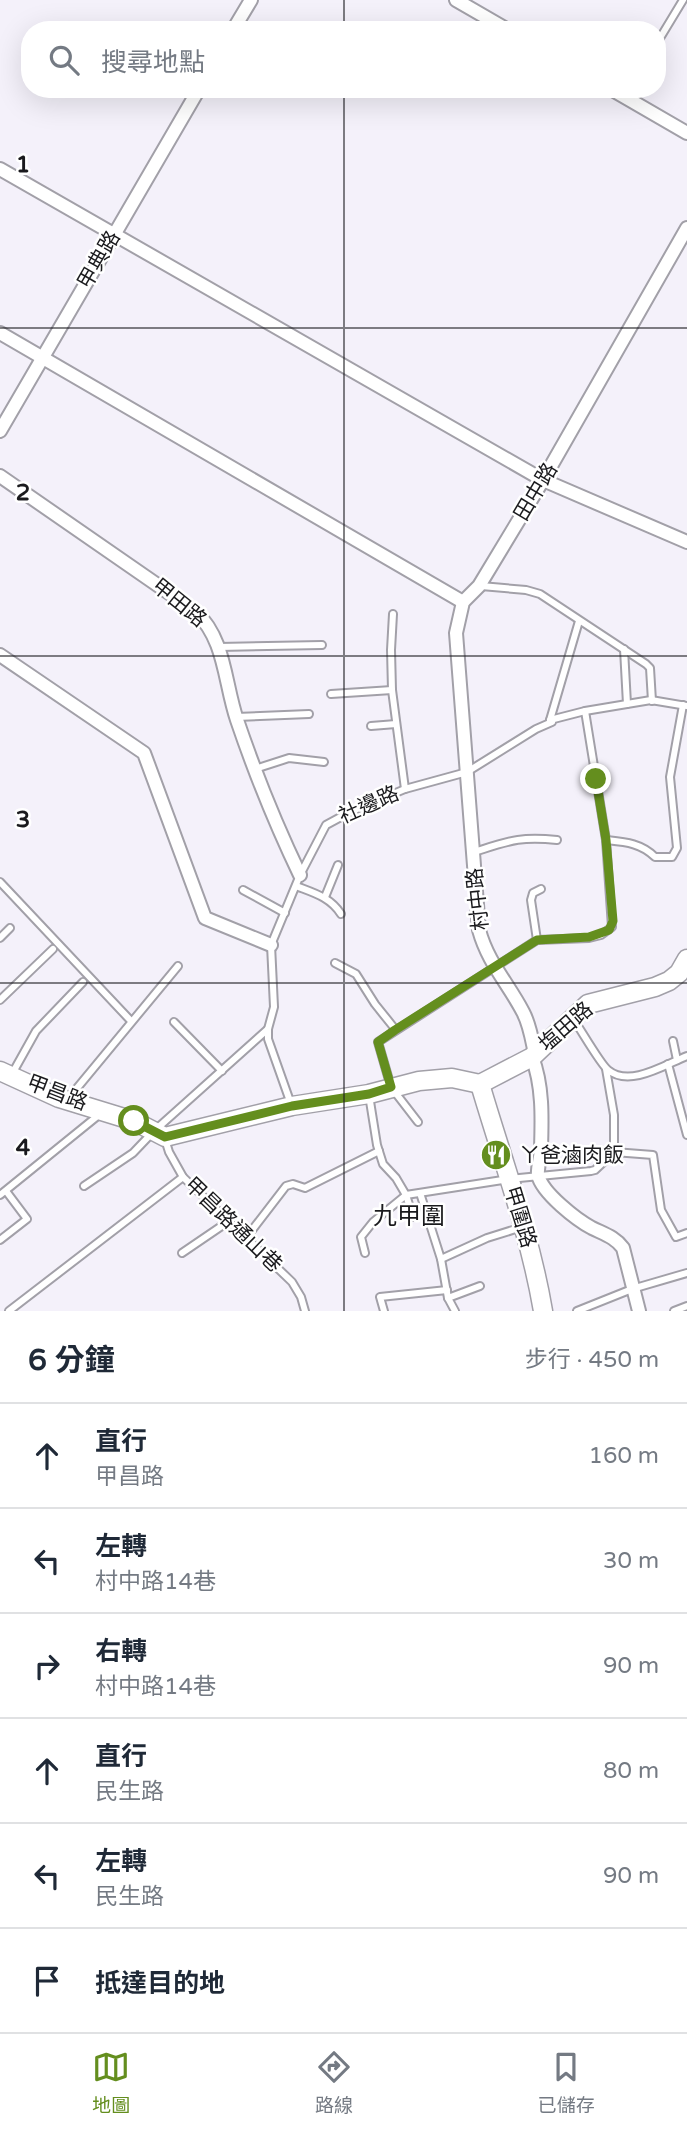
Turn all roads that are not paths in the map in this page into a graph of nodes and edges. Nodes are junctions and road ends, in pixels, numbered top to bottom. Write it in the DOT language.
graph roads {
  1 [pos="251,0"];
  2 [pos="456,0"];
  3 [pos="683,0"];
  4 [pos="238,21"];
  5 [pos="492,21"];
  6 [pos="666,28"];
  7 [pos="194,98"];
  8 [pos="627,98"];
  9 [pos="630,100"];
  10 [pos="687,133"];
  11 [pos="0,169"];
  12 [pos="687,228"];
  13 [pos="115,234"];
  14 [pos="0,333"];
  15 [pos="43,358"];
  16 [pos="0,431"];
  17 [pos="0,476"];
  18 [pos="543,480"];
  19 [pos="687,542"];
  20 [pos="479,586"];
  21 [pos="463,602"];
  22 [pos="393,614"];
  23 [pos="579,621"];
  24 [pos="321,645"];
  25 [pos="219,647"];
  26 [pos="624,649"];
  27 [pos="0,655"];
  28 [pos="392,690"];
  29 [pos="331,694"];
  30 [pos="652,701"];
  31 [pos="627,704"];
  32 [pos="685,706"];
  33 [pos="585,711"];
  34 [pos="309,714"];
  35 [pos="236,717"];
  36 [pos="550,720"];
  37 [pos="396,724"];
  38 [pos="371,726"];
  39 [pos="324,762"];
  40 [pos="255,769"];
  41 [pos="467,772"];
  42 [pos="405,789"];
  43 [pos="557,840"];
  44 [pos="606,840"];
  45 [pos="473,853"];
  46 [pos="338,865"];
  47 [pos="298,881"];
  48 [pos="0,883"];
  49 [pos="541,889"];
  50 [pos="243,890"];
  51 [pos="325,897"];
  52 [pos="285,913"];
  53 [pos="341,914"];
  54 [pos="10,928"];
  55 [pos="0,938"];
  56 [pos="537,940"];
  57 [pos="271,945"];
  58 [pos="53,948"];
  59 [pos="687,959"];
  60 [pos="335,963"];
  61 [pos="178,966"];
  62 [pos="494,967"];
  63 [pos="678,980"];
  64 [pos="83,982"];
  65 [pos="0,1000"];
  66 [pos="573,1018"];
  67 [pos="131,1021"];
  68 [pos="174,1022"];
  69 [pos="268,1030"];
  70 [pos="395,1030"];
  71 [pos="673,1041"];
  72 [pos="533,1056"];
  73 [pos="687,1056"];
  74 [pos="677,1060"];
  75 [pos="668,1063"];
  76 [pos="606,1069"];
  77 [pos="222,1071"];
  78 [pos="6,1073"];
  79 [pos="480,1084"];
  80 [pos="391,1087"];
  81 [pos="369,1094"];
  82 [pos="687,1096"];
  83 [pos="678,1099"];
  84 [pos="67,1100"];
  85 [pos="292,1106"];
  86 [pos="104,1111"];
  87 [pos="418,1122"];
  88 [pos="159,1134"];
  89 [pos="687,1135"];
  90 [pos="379,1151"];
  91 [pos="614,1152"];
  92 [pos="538,1176"];
  93 [pos="183,1177"];
  94 [pos="509,1180"];
  95 [pos="83,1186"];
  96 [pos="3,1193"];
  97 [pos="420,1193"];
  98 [pos="406,1195"];
  99 [pos="412,1217"];
  100 [pos="229,1221"];
  101 [pos="524,1227"];
  102 [pos="687,1233"];
  103 [pos="246,1238"];
  104 [pos="0,1240"];
  105 [pos="182,1253"];
  106 [pos="365,1253"];
  107 [pos="440,1259"];
  108 [pos="687,1273"];
  109 [pos="480,1286"];
  110 [pos="632,1289"];
  111 [pos="448,1294"];
  112 [pos="687,1306"];
  113 [pos="9,1311"];
  114 [pos="305,1311"];
  115 [pos="384,1311"];
  116 [pos="455,1311"];
  117 [pos="543,1311"];
  118 [pos="576,1311"];
  119 [pos="639,1311"];
  120 [pos="674,1311"];
  1 -- 4 [label="street"];
  2 -- 5 [label="street"];
  3 -- 6 [label="lane"];
  7 -- 13 [label="street, 甲典路"];
  8 -- 9 [label="street"];
  9 -- 10 [label="street"];
  11 -- 13 [label="street"];
  12 -- 18 [label="street, 田中路"];
  13 -- 15 [label="street, 甲典路"];
  13 -- 18 [label="street"];
  14 -- 15 [label="street"];
  15 -- 16 [label="street, 甲典路"];
  15 -- 21 [label="street"];
  17 -- 25 [label="street, 甲田路"];
  18 -- 19 [label="street"];
  18 -- 20 [label="street, 田中路"];
  20 -- 21 [label="street, 田中路"];
  20 -- 23 [label="lane"];
  21 -- 41 [label="street"];
  22 -- 28 [label="lane"];
  23 -- 26 [label="lane"];
  23 -- 36 [label="lane"];
  24 -- 25 [label="lane"];
  25 -- 35 [label="street, 甲田路"];
  26 -- 30 [label="lane"];
  26 -- 31 [label="lane"];
  27 -- 57 [label="street"];
  28 -- 29 [label="lane"];
  28 -- 37 [label="lane"];
  30 -- 31 [label="lane, 社邊路"];
  30 -- 32 [label="lane, 社邊路"];
  31 -- 33 [label="lane, 社邊路"];
  32 -- 44 [label="lane"];
  33 -- 36 [label="lane, 社邊路"];
  33 -- 44 [label="lane"];
  34 -- 35 [label="lane"];
  35 -- 40 [label="street, 甲田路"];
  36 -- 41 [label="lane, 社邊路"];
  37 -- 38 [label="lane"];
  37 -- 42 [label="lane"];
  39 -- 40 [label="lane"];
  40 -- 47 [label="street, 甲田路"];
  41 -- 42 [label="lane, 社邊路"];
  41 -- 45 [label="street, 村中路"];
  42 -- 47 [label="lane, 社邊路"];
  43 -- 45 [label="lane"];
  44 -- 56 [label="lane"];
  45 -- 62 [label="street, 村中路"];
  46 -- 51 [label="lane"];
  47 -- 51 [label="lane"];
  47 -- 52 [label="lane, 社邊路"];
  48 -- 67 [label="lane"];
  49 -- 56 [label="lane"];
  50 -- 52 [label="lane"];
  51 -- 53 [label="lane"];
  52 -- 57 [label="lane, 社邊路"];
  54 -- 55 [label="lane"];
  56 -- 62 [label="lane"];
  57 -- 69 [label="lane, 社邊路"];
  58 -- 65 [label="lane"];
  59 -- 63 [label="street, 塩田路"];
  60 -- 70 [label="lane"];
  61 -- 67 [label="lane"];
  62 -- 70 [label="lane"];
  62 -- 72 [label="street, 村中路"];
  63 -- 66 [label="street, 塩田路"];
  64 -- 78 [label="lane"];
  66 -- 72 [label="street, 塩田路"];
  66 -- 76 [label="lane"];
  67 -- 84 [label="lane"];
  68 -- 77 [label="lane"];
  69 -- 77 [label="lane"];
  69 -- 85 [label="lane, 社邊路"];
  70 -- 80 [label="lane"];
  71 -- 74 [label="lane"];
  72 -- 79 [label="street, 塩田路"];
  72 -- 92 [label="street, 村中路"];
  73 -- 74 [label="lane"];
  74 -- 75 [label="lane"];
  75 -- 76 [label="lane"];
  75 -- 83 [label="lane"];
  76 -- 91 [label="lane"];
  77 -- 88 [label="lane"];
  78 -- 84 [label="street, 甲昌路"];
  79 -- 80 [label="street"];
  79 -- 94 [label="street, 甲圍路"];
  80 -- 81 [label="street"];
  80 -- 87 [label="lane"];
  81 -- 85 [label="street"];
  81 -- 90 [label="lane"];
  82 -- 83 [label="lane"];
  83 -- 89 [label="lane"];
  84 -- 86 [label="street, 甲昌路"];
  85 -- 88 [label="street"];
  86 -- 88 [label="street, 甲昌路"];
  86 -- 96 [label="lane"];
  88 -- 93 [label="lane, 甲昌路通山巷"];
  88 -- 95 [label="lane"];
  90 -- 98 [label="lane"];
  90 -- 103 [label="lane"];
  91 -- 92 [label="lane"];
  91 -- 102 [label="lane"];
  92 -- 94 [label="lane"];
  92 -- 110 [label="street"];
  93 -- 100 [label="lane, 甲昌路通山巷"];
  93 -- 113 [label="lane"];
  94 -- 97 [label="lane"];
  94 -- 101 [label="street, 甲圍路"];
  96 -- 104 [label="lane"];
  97 -- 98 [label="lane"];
  97 -- 107 [label="lane"];
  98 -- 99 [label="lane"];
  98 -- 106 [label="lane"];
  100 -- 103 [label="lane, 甲昌路通山巷"];
  100 -- 105 [label="lane"];
  101 -- 107 [label="lane"];
  101 -- 117 [label="street, 甲圍路"];
  103 -- 114 [label="lane, 甲昌路通山巷"];
  107 -- 111 [label="lane"];
  108 -- 110 [label="lane"];
  109 -- 111 [label="lane"];
  110 -- 118 [label="lane"];
  110 -- 119 [label="street"];
  111 -- 115 [label="lane"];
  111 -- 116 [label="lane"];
  112 -- 120 [label="lane"];
}
